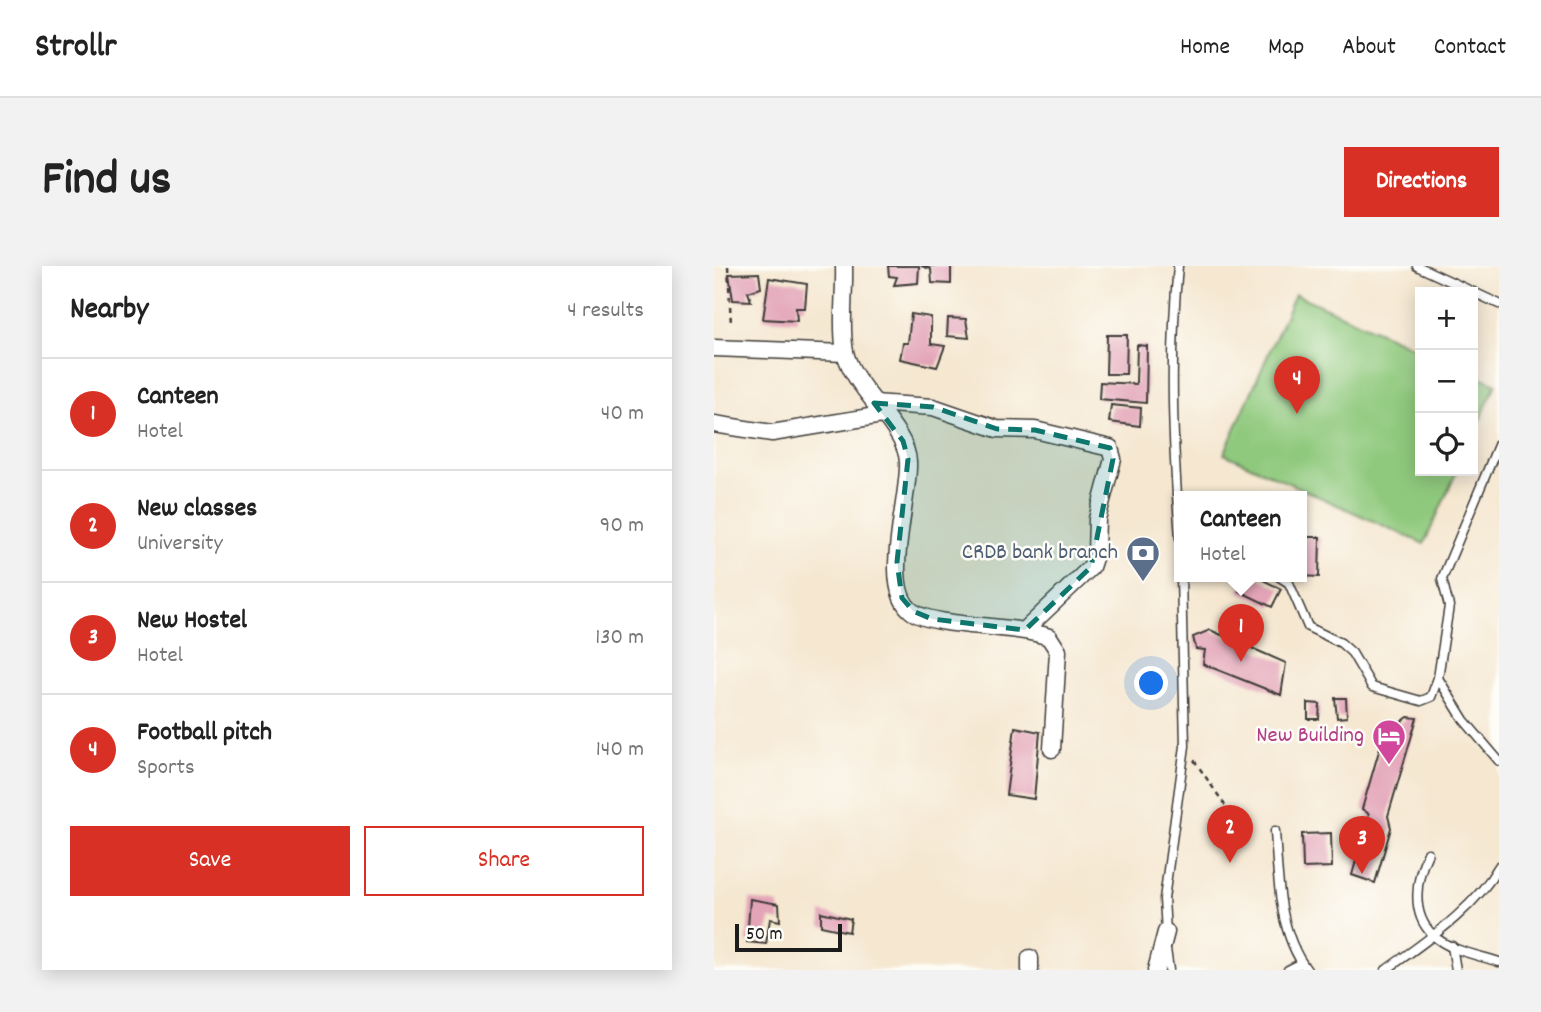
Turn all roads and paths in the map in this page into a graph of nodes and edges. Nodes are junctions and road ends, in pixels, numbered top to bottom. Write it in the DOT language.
graph roads {
  1 [pos="728,266"];
  2 [pos="844,266"];
  3 [pos="1178,266"];
  4 [pos="1417,266"];
  5 [pos="1499,304"];
  6 [pos="731,324"];
  7 [pos="714,348"];
  8 [pos="845,353"];
  9 [pos="878,409"];
  10 [pos="714,424"];
  11 [pos="1499,443"];
  12 [pos="1177,491"];
  13 [pos="1181,582"];
  14 [pos="1287,582"];
  15 [pos="1025,630"];
  16 [pos="1438,678"];
  17 [pos="1185,746"];
  18 [pos="1052,750"];
  19 [pos="1499,761"];
  20 [pos="1275,831"];
  21 [pos="1249,840"];
  22 [pos="1428,853"];
  23 [pos="1499,866"];
  24 [pos="1166,932"];
  25 [pos="1433,936"];
  26 [pos="1452,946"];
  27 [pos="1499,962"];
  28 [pos="1305,967"];
  29 [pos="1156,970"];
  30 [pos="1169,970"];
  31 [pos="1288,970"];
  32 [pos="1386,970"];
  33 [pos="1456,970"];
  1 -- 6 [label="path"];
  2 -- 8 [label="street"];
  3 -- 12 [label="lane"];
  4 -- 5 [label="lane"];
  7 -- 8 [label="street"];
  8 -- 9 [label="street"];
  9 -- 10 [label="street"];
  9 -- 15 [label="street"];
  9 -- 15 [label="street"];
  11 -- 16 [label="lane"];
  13 -- 17 [label="lane"];
  14 -- 16 [label="lane"];
  15 -- 18 [label="street"];
  16 -- 19 [label="lane"];
  17 -- 21 [label="path"];
  17 -- 24 [label="lane"];
  20 -- 28 [label="lane"];
  22 -- 25 [label="lane"];
  23 -- 25 [label="lane"];
  24 -- 29 [label="street"];
  24 -- 30 [label="lane"];
  25 -- 26 [label="lane"];
  25 -- 32 [label="lane"];
  26 -- 27 [label="lane"];
  26 -- 33 [label="lane"];
  28 -- 31 [label="lane"];
}
